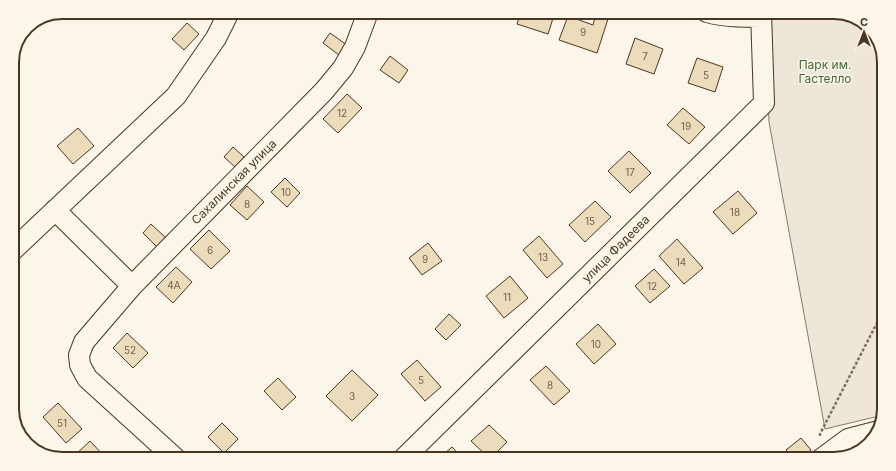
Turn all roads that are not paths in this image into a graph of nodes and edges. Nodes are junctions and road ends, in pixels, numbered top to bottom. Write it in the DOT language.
graph roads {
  1 [pos="226,19"];
  2 [pos="365,19"];
  3 [pos="761,19"];
  4 [pos="55,210"];
  5 [pos="19,244"];
  6 [pos="132,286"];
  7 [pos="870,433"];
  8 [pos="168,452"];
  9 [pos="410,452"];
  10 [pos="830,452"];
  1 -- 4 [label="street"];
  2 -- 6 [label="street, Сахалинская улица"];
  3 -- 9 [label="street, улица Фадеева"];
  4 -- 5 [label="street"];
  4 -- 6 [label="street"];
  6 -- 8 [label="street, Сахалинская улица"];
  7 -- 10 [label="street"];
}
